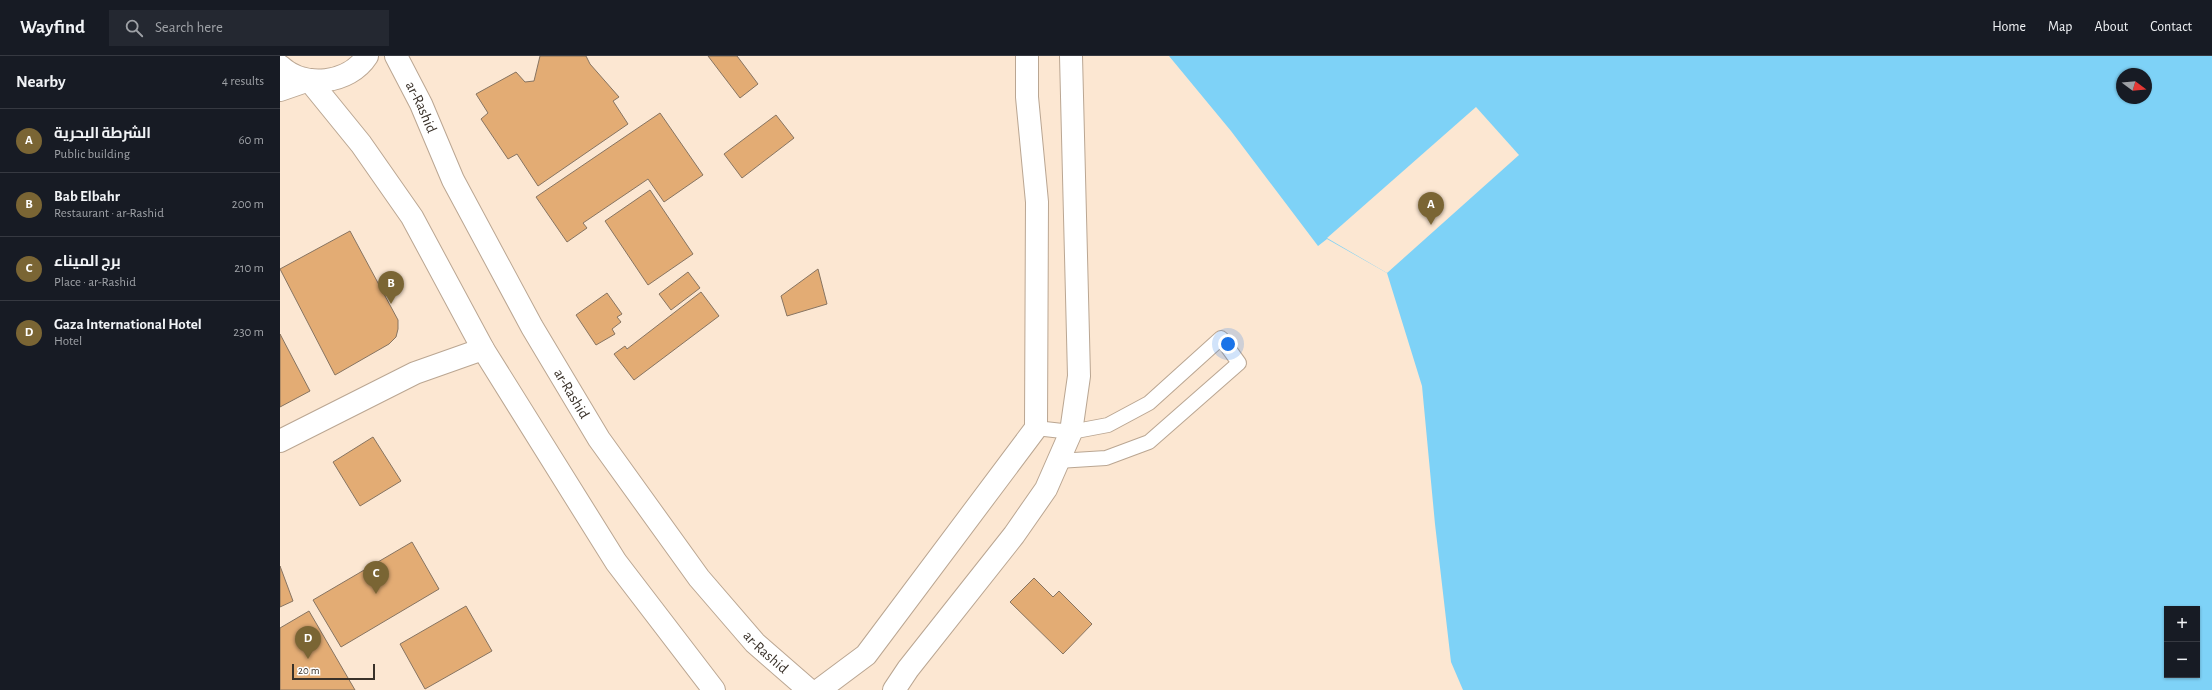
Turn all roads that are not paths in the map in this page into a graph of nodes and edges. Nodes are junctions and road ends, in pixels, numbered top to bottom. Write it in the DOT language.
graph roads {
  1 [pos="367,56"];
  2 [pos="396,56"];
  3 [pos="1027,56"];
  4 [pos="1071,56"];
  5 [pos="280,66"];
  6 [pos="309,80"];
  7 [pos="280,90"];
  8 [pos="483,349"];
  9 [pos="1036,428"];
  10 [pos="1071,432"];
  11 [pos="280,441"];
  12 [pos="1058,461"];
  13 [pos="714,690"];
  14 [pos="809,690"];
  15 [pos="819,690"];
  16 [pos="894,690"];
  1 -- 6 [label="street"];
  2 -- 14 [label="street, ar-Rashid"];
  3 -- 9 [label="street"];
  4 -- 10 [label="street"];
  5 -- 6 [label="street"];
  6 -- 7 [label="street"];
  6 -- 8 [label="street"];
  8 -- 11 [label="street"];
  8 -- 13 [label="street"];
  9 -- 10 [label="lane"];
  9 -- 15 [label="street"];
  10 -- 12 [label="street"];
  10 -- 12 [label="lane"];
  12 -- 16 [label="street"];
}
